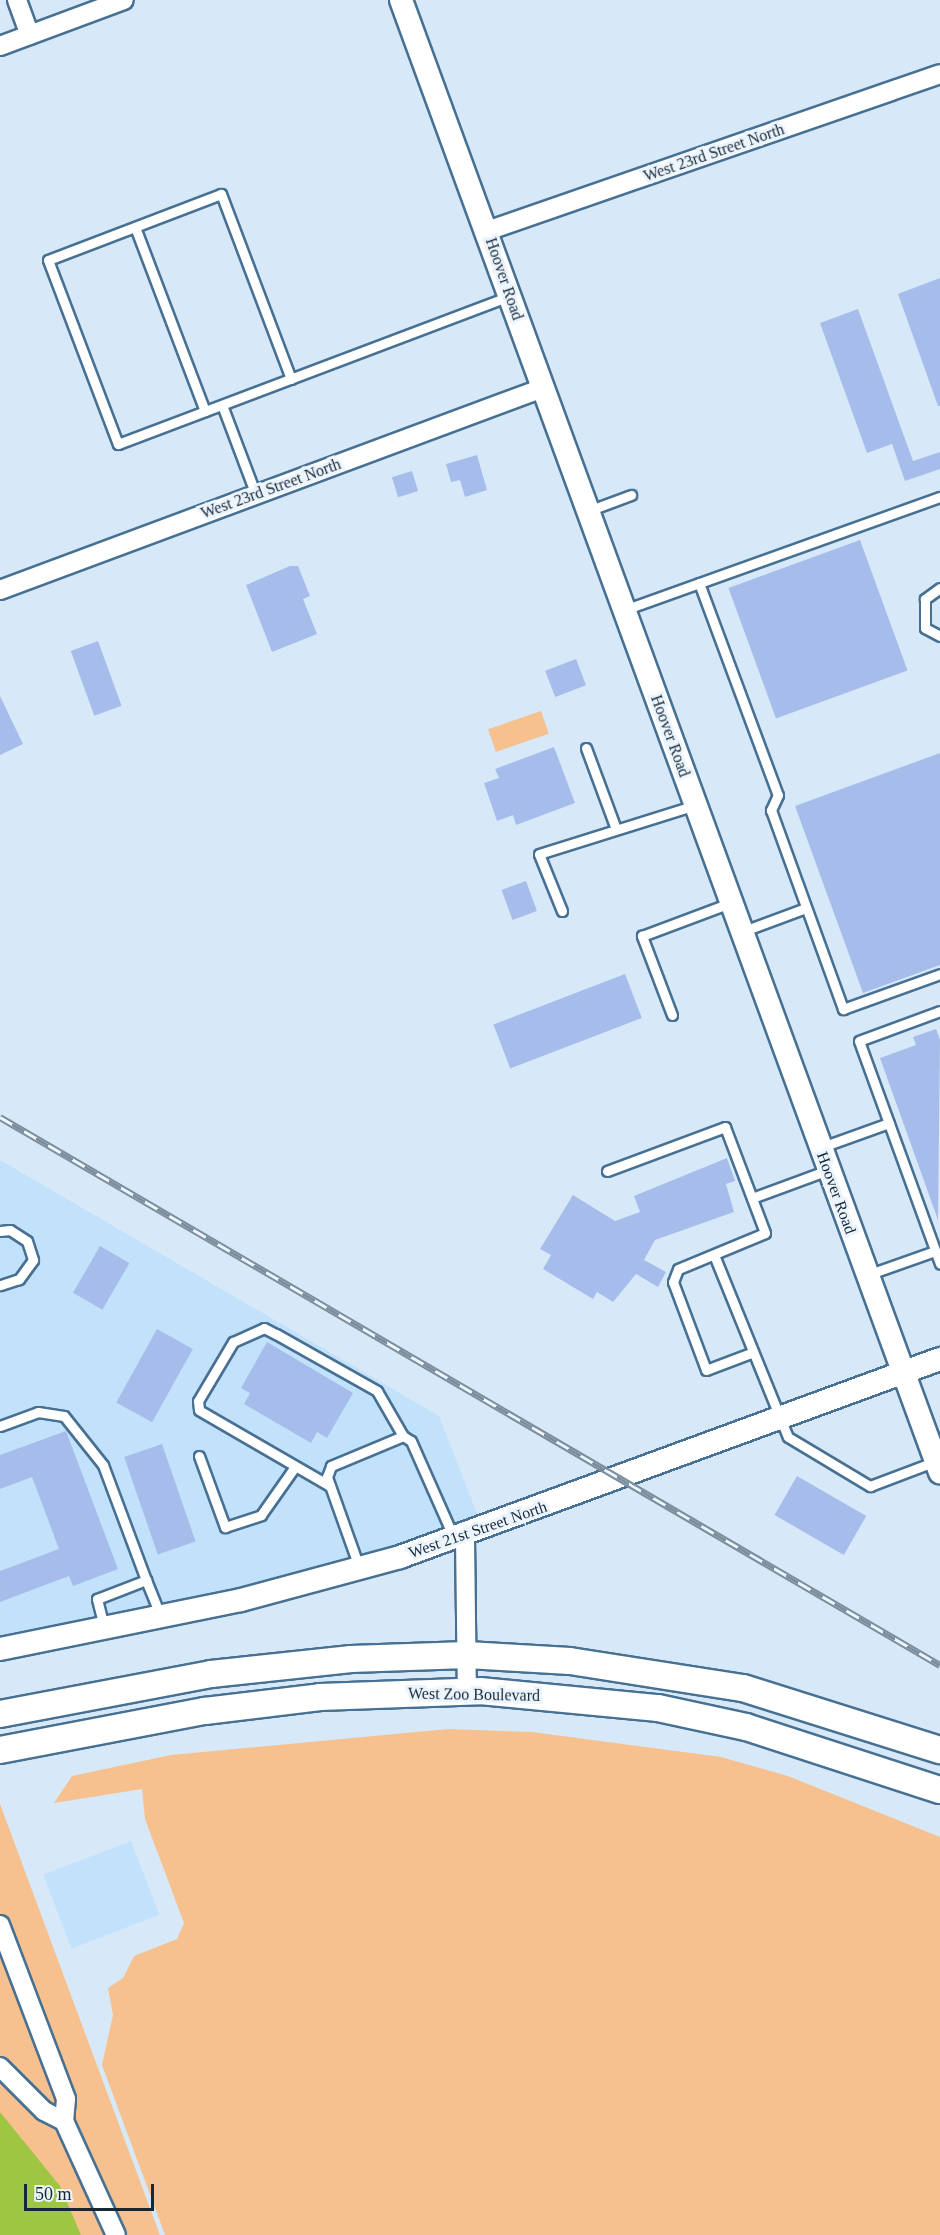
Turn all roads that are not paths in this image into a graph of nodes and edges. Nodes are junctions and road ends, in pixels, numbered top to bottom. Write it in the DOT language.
graph roads {
  1 [pos="17,0"];
  2 [pos="124,0"];
  3 [pos="401,0"];
  4 [pos="30,35"];
  5 [pos="0,46"];
  6 [pos="940,74"];
  7 [pos="135,227"];
  8 [pos="487,231"];
  9 [pos="510,296"];
  10 [pos="291,379"];
  11 [pos="543,388"];
  12 [pos="222,405"];
  13 [pos="205,411"];
  14 [pos="256,495"];
  15 [pos="631,495"];
  16 [pos="940,497"];
  17 [pos="588,511"];
  18 [pos="699,583"];
  19 [pos="940,588"];
  20 [pos="0,590"];
  21 [pos="624,610"];
  22 [pos="940,636"];
  23 [pos="586,748"];
  24 [pos="695,805"];
  25 [pos="616,829"];
  26 [pos="730,903"];
  27 [pos="806,908"];
  28 [pos="562,911"];
  29 [pos="741,932"];
  30 [pos="940,974"];
  31 [pos="940,1011"];
  32 [pos="672,1015"];
  33 [pos="889,1123"];
  34 [pos="820,1148"];
  35 [pos="828,1170"];
  36 [pos="607,1171"];
  37 [pos="752,1198"];
  38 [pos="0,1232"];
  39 [pos="935,1251"];
  40 [pos="714,1256"];
  41 [pos="940,1264"];
  42 [pos="866,1276"];
  43 [pos="0,1286"];
  44 [pos="751,1353"];
  45 [pos="940,1359"];
  46 [pos="903,1373"];
  47 [pos="780,1418"];
  48 [pos="0,1426"];
  49 [pos="403,1436"];
  50 [pos="199,1456"];
  51 [pos="938,1466"];
  52 [pos="294,1468"];
  53 [pos="330,1486"];
  54 [pos="460,1538"];
  55 [pos="360,1569"];
  56 [pos="146,1580"];
  57 [pos="161,1617"];
  58 [pos="104,1627"];
  59 [pos="0,1649"];
  60 [pos="467,1655"];
  61 [pos="467,1692"];
  62 [pos="0,1714"];
  63 [pos="0,1750"];
  64 [pos="940,1750"];
  65 [pos="940,1790"];
  66 [pos="0,1925"];
  67 [pos="0,2067"];
  68 [pos="64,2121"];
  69 [pos="116,2235"];
  1 -- 4 [label="street"];
  2 -- 4 [label="street"];
  3 -- 8 [label="street, Hoover Road"];
  4 -- 5 [label="street"];
  6 -- 8 [label="street, West 23rd Street North"];
  7 -- 10 [label="lane"];
  7 -- 13 [label="lane"];
  7 -- 13 [label="lane"];
  8 -- 9 [label="street, Hoover Road"];
  9 -- 10 [label="lane"];
  9 -- 11 [label="street, Hoover Road"];
  10 -- 12 [label="lane"];
  11 -- 14 [label="street, West 23rd Street North"];
  11 -- 17 [label="street, Hoover Road"];
  12 -- 13 [label="lane"];
  12 -- 14 [label="lane"];
  14 -- 20 [label="street, West 23rd Street North"];
  15 -- 17 [label="lane"];
  16 -- 18 [label="lane"];
  17 -- 21 [label="street, Hoover Road"];
  18 -- 21 [label="lane"];
  18 -- 27 [label="lane"];
  19 -- 22 [label="lane"];
  21 -- 24 [label="street, Hoover Road"];
  23 -- 25 [label="lane"];
  24 -- 25 [label="lane"];
  24 -- 26 [label="street, Hoover Road"];
  25 -- 28 [label="lane"];
  26 -- 29 [label="street, Hoover Road"];
  26 -- 32 [label="lane"];
  27 -- 29 [label="lane"];
  27 -- 30 [label="lane"];
  29 -- 34 [label="street, Hoover Road"];
  31 -- 33 [label="lane"];
  33 -- 34 [label="lane"];
  33 -- 39 [label="lane"];
  34 -- 35 [label="street, Hoover Road"];
  35 -- 37 [label="lane"];
  35 -- 42 [label="street, Hoover Road"];
  36 -- 37 [label="lane"];
  37 -- 40 [label="lane"];
  38 -- 43 [label="lane"];
  39 -- 41 [label="lane"];
  39 -- 42 [label="lane"];
  40 -- 44 [label="lane"];
  40 -- 44 [label="lane"];
  42 -- 46 [label="street, Hoover Road"];
  44 -- 47 [label="lane"];
  45 -- 46 [label="street, West 21st Street North"];
  46 -- 47 [label="street, West 21st Street North"];
  46 -- 51 [label="street, Hoover Road"];
  47 -- 51 [label="lane"];
  47 -- 54 [label="street, West 21st Street North"];
  48 -- 56 [label="lane"];
  49 -- 52 [label="lane"];
  49 -- 53 [label="lane"];
  49 -- 54 [label="lane"];
  50 -- 52 [label="lane"];
  52 -- 53 [label="lane"];
  53 -- 55 [label="lane"];
  54 -- 55 [label="street, West 21st Street North"];
  54 -- 60 [label="street"];
  55 -- 57 [label="street, West 21st Street North"];
  56 -- 57 [label="lane"];
  56 -- 58 [label="lane"];
  57 -- 58 [label="street, West 21st Street North"];
  58 -- 59 [label="street, West 21st Street North"];
  60 -- 61 [label="street"];
  60 -- 62 [label="main road"];
  60 -- 64 [label="main road"];
  61 -- 63 [label="main road, West Zoo Boulevard"];
  61 -- 65 [label="main road, West Zoo Boulevard"];
  66 -- 68 [label="street"];
  67 -- 68 [label="street"];
  68 -- 69 [label="street"];
}
